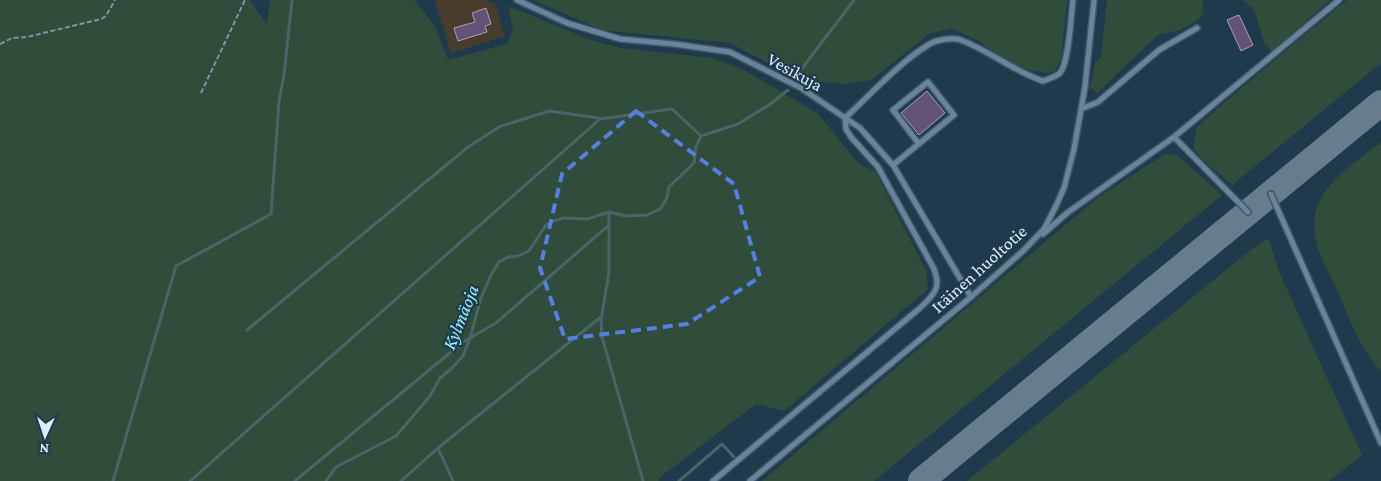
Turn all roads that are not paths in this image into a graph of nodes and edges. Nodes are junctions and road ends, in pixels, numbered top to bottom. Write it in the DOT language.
graph roads {
  1 [pos="517,0"];
  2 [pos="1073,0"];
  3 [pos="1094,0"];
  4 [pos="1339,0"];
  5 [pos="1197,28"];
  6 [pos="1082,110"];
  7 [pos="845,118"];
  8 [pos="1174,137"];
  9 [pos="919,144"];
  10 [pos="893,165"];
  11 [pos="1271,194"];
  12 [pos="1248,212"];
  13 [pos="1023,252"];
  14 [pos="970,297"];
  15 [pos="1381,443"];
  16 [pos="713,481"];
  17 [pos="750,481"];
  1 -- 7 [label="lane, Vesikuja"];
  2 -- 7 [label="lane"];
  3 -- 6 [label="lane, Itäinen huoltotie"];
  4 -- 8 [label="lane"];
  5 -- 6 [label="lane"];
  6 -- 13 [label="lane, Itäinen huoltotie"];
  7 -- 10 [label="lane, Vesikuja"];
  7 -- 16 [label="lane"];
  8 -- 12 [label="lane"];
  8 -- 13 [label="lane"];
  9 -- 9 [label="lane"];
  9 -- 10 [label="lane"];
  10 -- 14 [label="lane, Vesikuja"];
  11 -- 15 [label="lane"];
  13 -- 14 [label="lane, Itäinen huoltotie"];
  14 -- 17 [label="lane, Itäinen huoltotie"];
}
